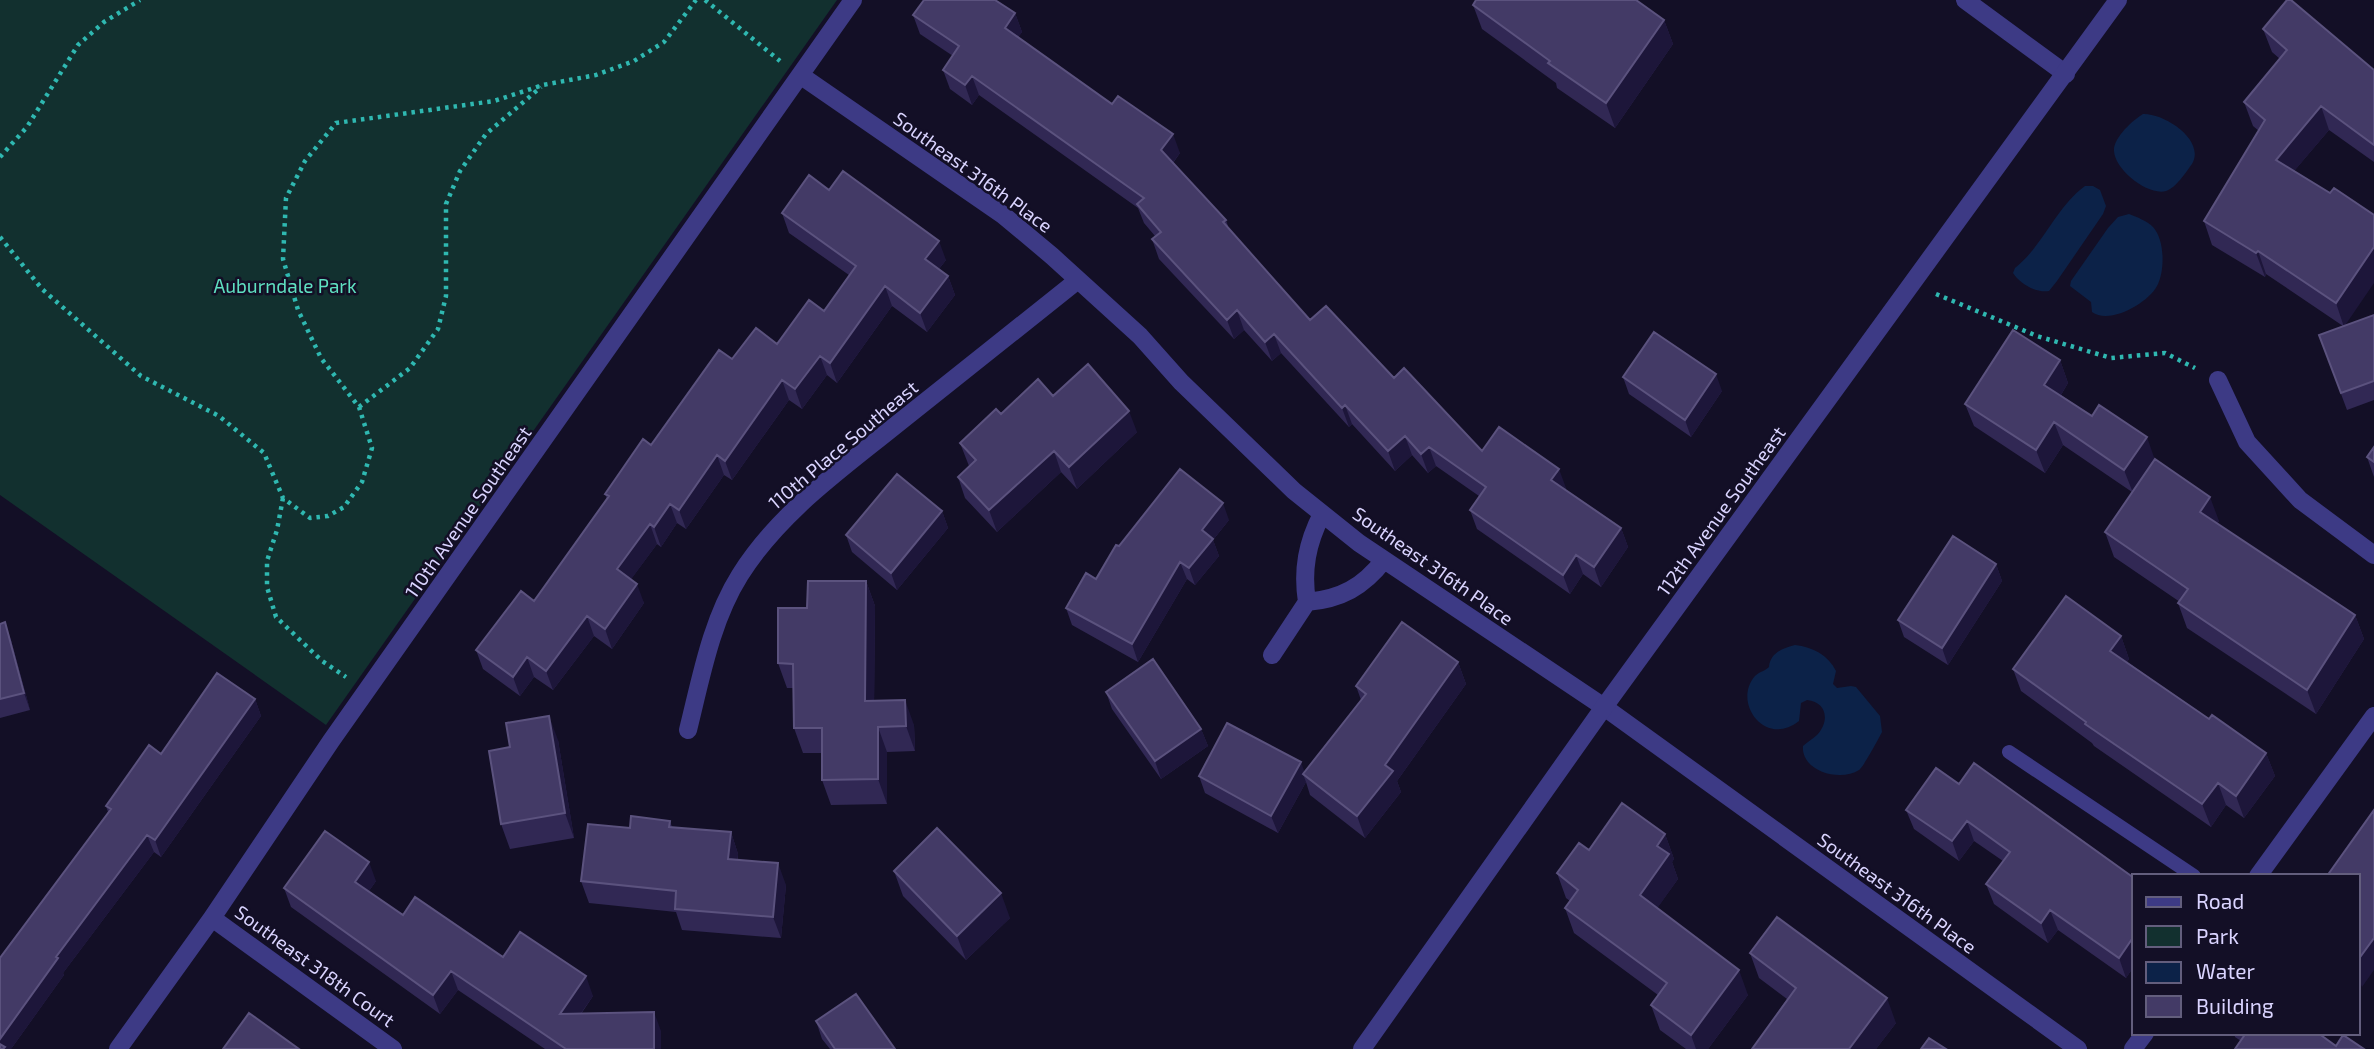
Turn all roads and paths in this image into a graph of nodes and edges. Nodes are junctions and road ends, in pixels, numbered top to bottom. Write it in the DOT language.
graph roads {
  1 [pos="140,0"];
  2 [pos="696,0"];
  3 [pos="705,0"];
  4 [pos="853,0"];
  5 [pos="1965,0"];
  6 [pos="2118,0"];
  7 [pos="2066,74"];
  8 [pos="800,75"];
  9 [pos="543,85"];
  10 [pos="0,157"];
  11 [pos="0,237"];
  12 [pos="1078,280"];
  13 [pos="1912,285"];
  14 [pos="2218,380"];
  15 [pos="359,407"];
  16 [pos="283,498"];
  17 [pos="1322,514"];
  18 [pos="2374,555"];
  19 [pos="1384,559"];
  20 [pos="1307,602"];
  21 [pos="1272,655"];
  22 [pos="367,692"];
  23 [pos="1604,707"];
  24 [pos="2374,716"];
  25 [pos="688,730"];
  26 [pos="2009,752"];
  27 [pos="2191,874"];
  28 [pos="2259,874"];
  29 [pos="212,918"];
  30 [pos="118,1049"];
  31 [pos="393,1049"];
  32 [pos="1362,1049"];
  33 [pos="2078,1049"];
  1 -- 10 [label="path"];
  2 -- 9 [label="path"];
  3 -- 8 [label="path"];
  4 -- 8 [label="street, 110th Avenue Southeast"];
  5 -- 7 [label="street"];
  6 -- 7 [label="street, 112th Avenue Southeast"];
  7 -- 13 [label="street, 112th Avenue Southeast"];
  8 -- 12 [label="street, Southeast 316th Place"];
  8 -- 22 [label="street, 110th Avenue Southeast"];
  9 -- 15 [label="path"];
  9 -- 15 [label="path"];
  11 -- 16 [label="path"];
  12 -- 17 [label="street, Southeast 316th Place"];
  12 -- 25 [label="street, 110th Place Southeast"];
  13 -- 14 [label="path"];
  13 -- 23 [label="street, 112th Avenue Southeast"];
  14 -- 18 [label="street"];
  15 -- 16 [label="path"];
  16 -- 22 [label="path"];
  17 -- 19 [label="street, Southeast 316th Place"];
  17 -- 20 [label="street"];
  19 -- 20 [label="street"];
  19 -- 23 [label="street, Southeast 316th Place"];
  20 -- 21 [label="street"];
  22 -- 29 [label="street, 110th Avenue Southeast"];
  23 -- 32 [label="street, 112th Avenue Southeast"];
  23 -- 33 [label="street, Southeast 316th Place"];
  24 -- 28 [label="street"];
  26 -- 27 [label="lane"];
  29 -- 30 [label="street, 110th Avenue Southeast"];
  29 -- 31 [label="street, Southeast 318th Court"];
}
